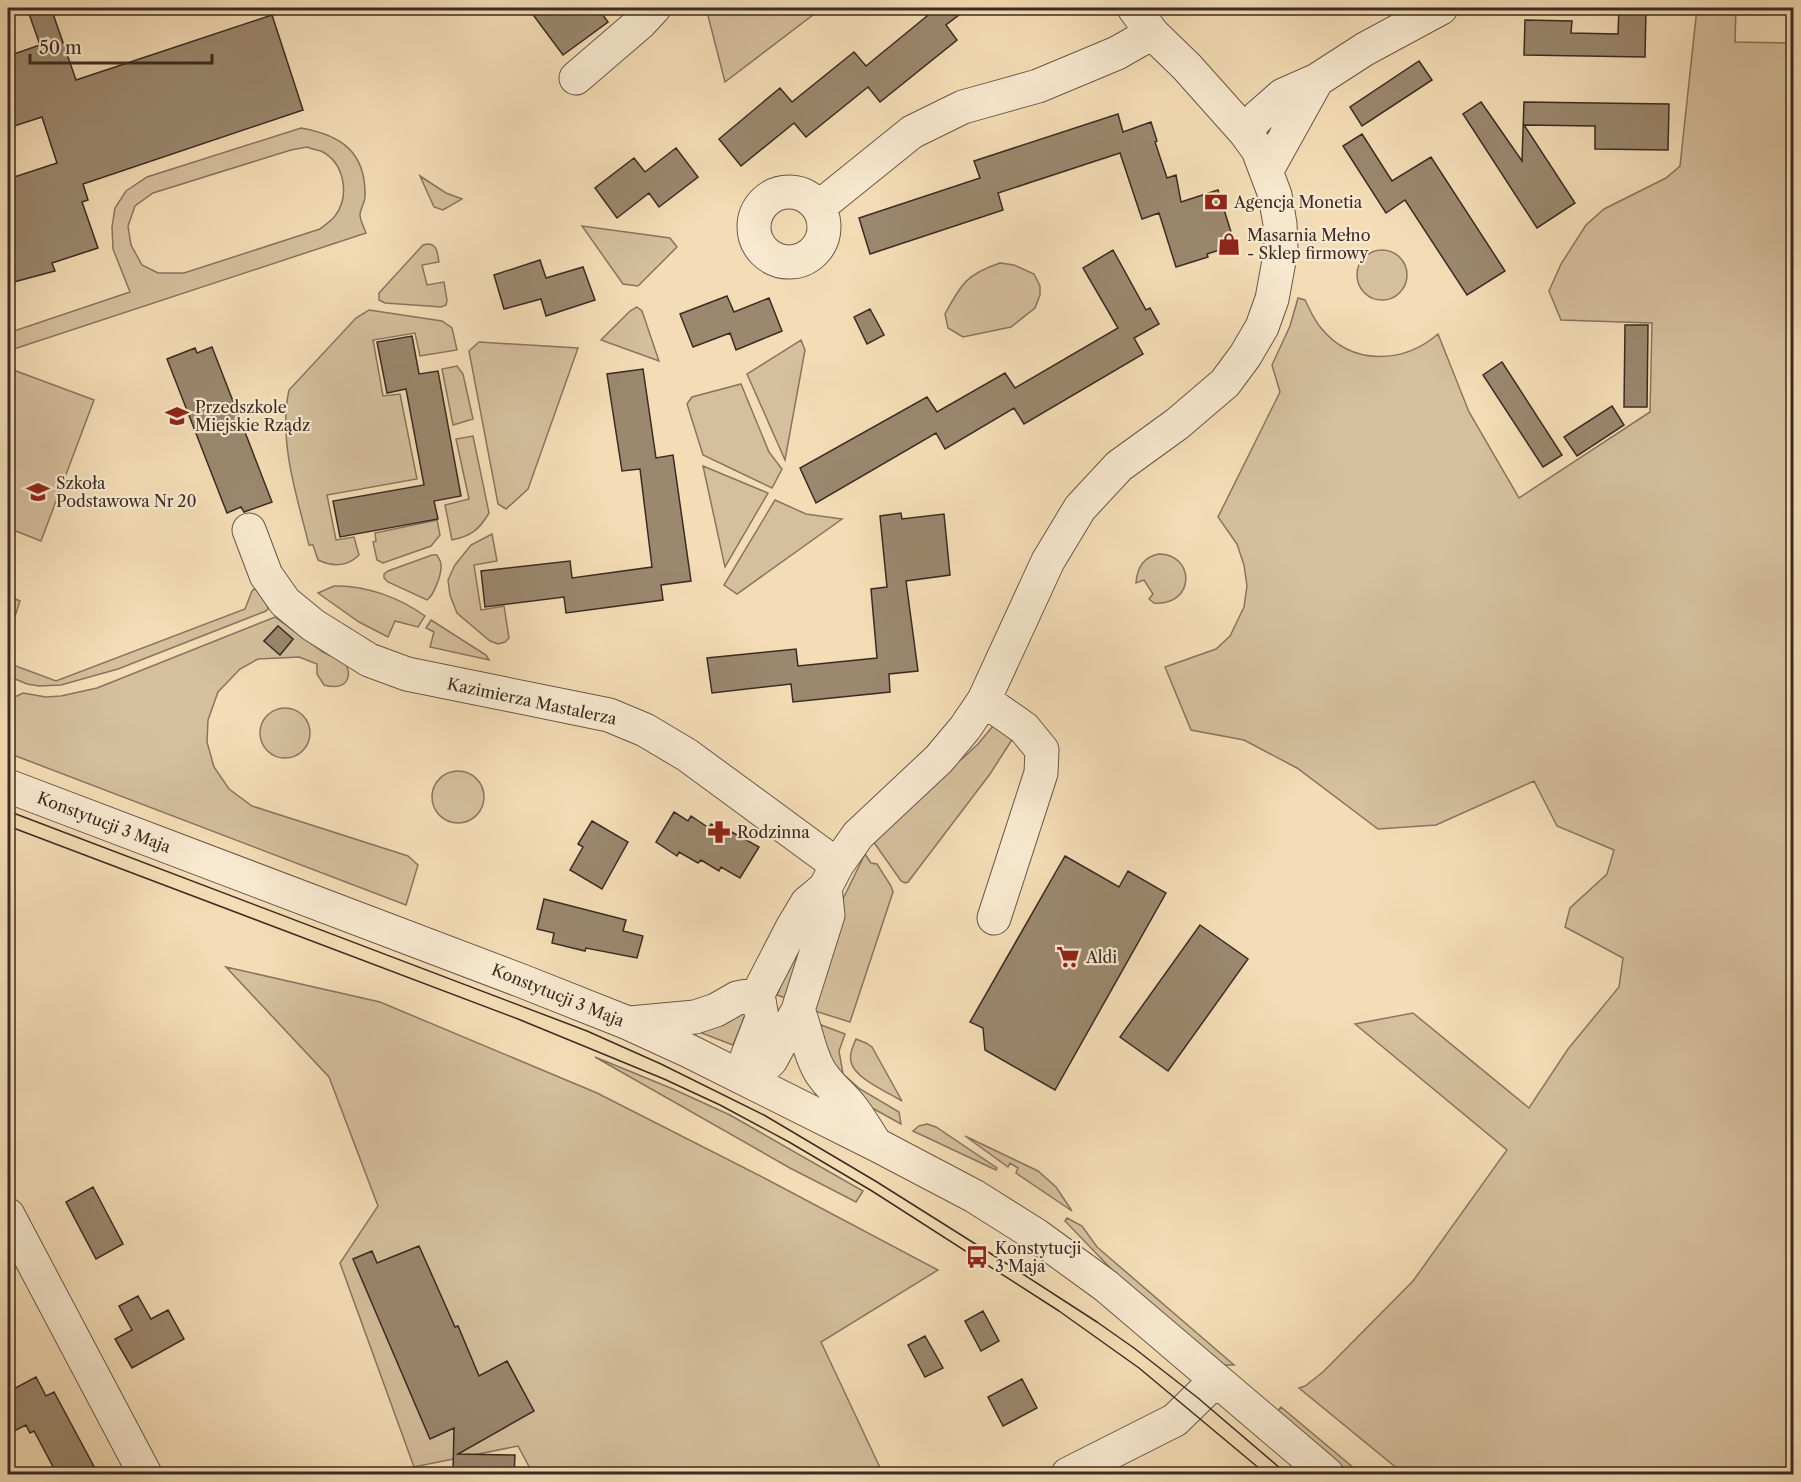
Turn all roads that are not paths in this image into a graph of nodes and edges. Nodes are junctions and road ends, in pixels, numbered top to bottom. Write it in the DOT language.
graph roads {
  1 [pos="654,8"];
  2 [pos="1441,8"];
  3 [pos="1143,20"];
  4 [pos="576,78"];
  5 [pos="1317,80"];
  6 [pos="1289,129"];
  7 [pos="1245,132"];
  8 [pos="1267,170"];
  9 [pos="819,207"];
  10 [pos="249,530"];
  11 [pos="984,700"];
  12 [pos="8,786"];
  13 [pos="831,877"];
  14 [pos="994,918"];
  15 [pos="758,994"];
  16 [pos="798,1010"];
  17 [pos="628,1023"];
  18 [pos="750,1081"];
  19 [pos="876,1144"];
  20 [pos="8,1215"];
  21 [pos="1216,1380"];
  22 [pos="145,1474"];
  23 [pos="1068,1474"];
  24 [pos="1327,1474"];
  1 -- 4 [label="street"];
  2 -- 5 [label="street"];
  3 -- 7 [label="street"];
  3 -- 9 [label="street"];
  5 -- 6 [label="street"];
  5 -- 7 [label="street"];
  6 -- 7 [label="street"];
  6 -- 8 [label="street"];
  7 -- 8 [label="street"];
  8 -- 11 [label="street"];
  10 -- 13 [label="street, Kazimierza Mastalerza"];
  11 -- 13 [label="street"];
  11 -- 14 [label="street"];
  12 -- 17 [label="street, Konstytucji 3 Maja"];
  13 -- 15 [label="street"];
  13 -- 16 [label="street"];
  15 -- 17 [label="street"];
  15 -- 18 [label="street"];
  16 -- 18 [label="street"];
  16 -- 19 [label="street"];
  17 -- 18 [label="street, Konstytucji 3 Maja"];
  18 -- 19 [label="street, Konstytucji 3 Maja"];
  19 -- 21 [label="street, Konstytucji 3 Maja"];
  20 -- 22 [label="street"];
  21 -- 23 [label="street"];
  21 -- 24 [label="street, Konstytucji 3 Maja"];
}
